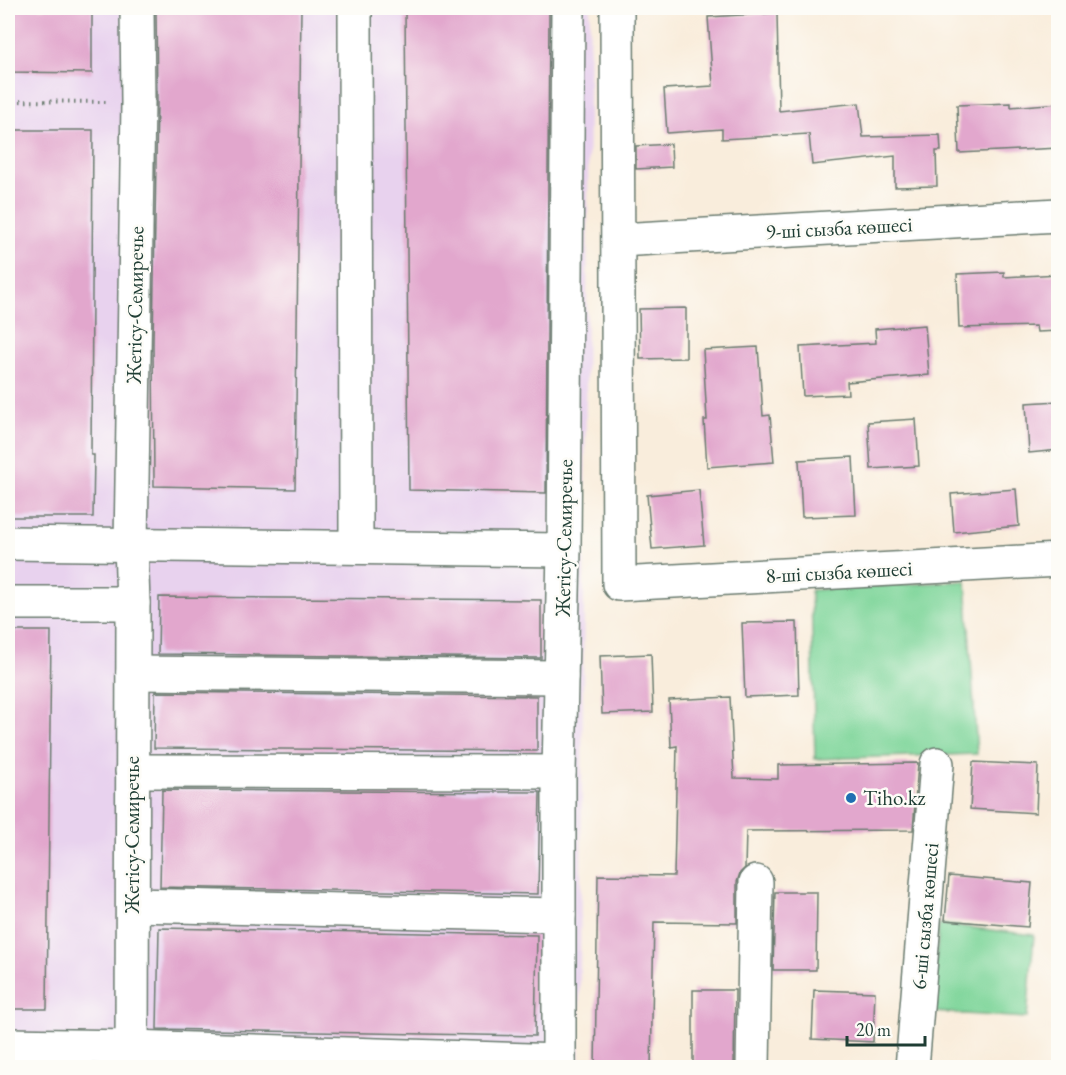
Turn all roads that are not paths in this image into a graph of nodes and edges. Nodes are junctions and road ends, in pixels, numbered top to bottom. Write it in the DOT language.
graph roads {
  1 [pos="137,8"];
  2 [pos="355,8"];
  3 [pos="568,8"];
  4 [pos="617,8"];
  5 [pos="1059,215"];
  6 [pos="620,240"];
  7 [pos="8,543"];
  8 [pos="131,545"];
  9 [pos="356,547"];
  10 [pos="564,550"];
  11 [pos="1059,560"];
  12 [pos="8,603"];
  13 [pos="133,603"];
  14 [pos="133,673"];
  15 [pos="561,677"];
  16 [pos="937,764"];
  17 [pos="132,771"];
  18 [pos="559,772"];
  19 [pos="756,882"];
  20 [pos="133,905"];
  21 [pos="559,915"];
  22 [pos="8,1045"];
  23 [pos="131,1057"];
  24 [pos="559,1064"];
  25 [pos="753,1068"];
  26 [pos="912,1068"];
  1 -- 8 [label="street, Жетісу-Семиречье"];
  2 -- 9 [label="street"];
  3 -- 10 [label="street, Жетісу-Семиречье"];
  4 -- 6 [label="street"];
  5 -- 6 [label="street, 9-ші сызба көшесі"];
  6 -- 11 [label="street, 8-ші сызба көшесі"];
  7 -- 8 [label="street"];
  8 -- 9 [label="street"];
  8 -- 13 [label="street, Жетісу-Семиречье"];
  9 -- 10 [label="street"];
  10 -- 15 [label="street, Жетісу-Семиречье"];
  12 -- 13 [label="street"];
  13 -- 14 [label="street, Жетісу-Семиречье"];
  14 -- 15 [label="street"];
  14 -- 17 [label="street, Жетісу-Семиречье"];
  15 -- 18 [label="street, Жетісу-Семиречье"];
  16 -- 26 [label="street, 6-ші сызба көшесі"];
  17 -- 18 [label="street"];
  17 -- 20 [label="street, Жетісу-Семиречье"];
  18 -- 21 [label="street, Жетісу-Семиречье"];
  19 -- 25 [label="street"];
  20 -- 21 [label="street"];
  20 -- 23 [label="street, Жетісу-Семиречье"];
  21 -- 24 [label="street, Жетісу-Семиречье"];
  22 -- 23 [label="street"];
  23 -- 24 [label="street"];
}
